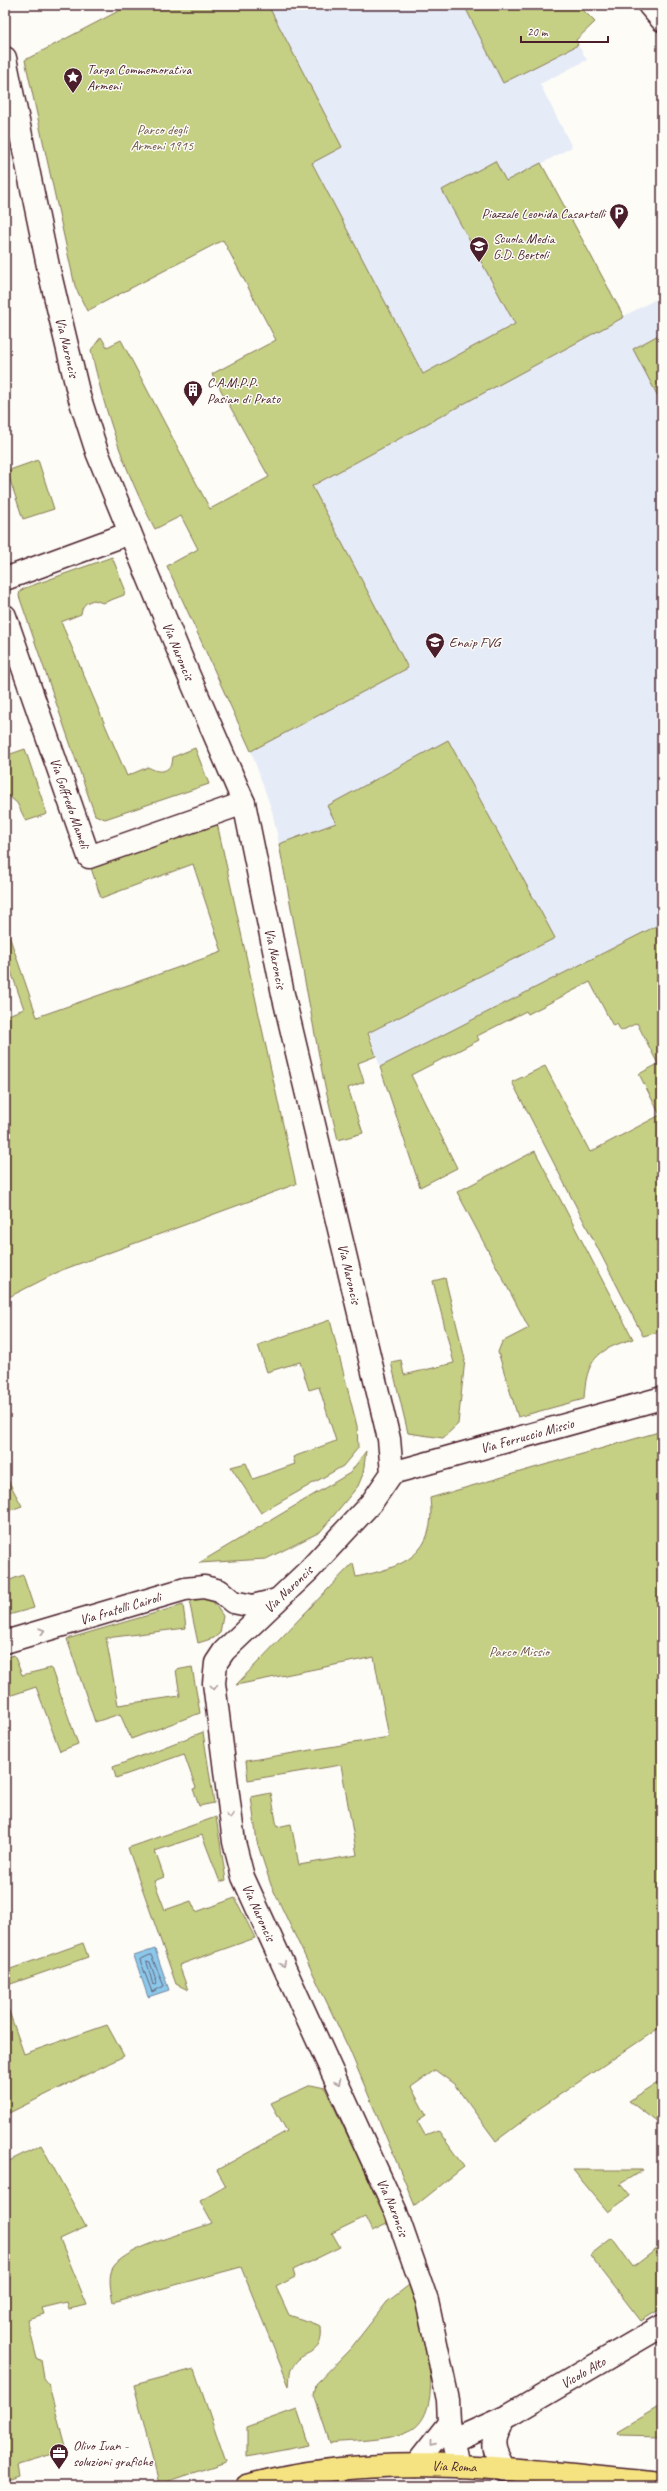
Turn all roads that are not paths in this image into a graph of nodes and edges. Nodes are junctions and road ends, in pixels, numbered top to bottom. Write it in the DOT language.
graph roads {
  1 [pos="649,5"];
  2 [pos="662,20"];
  3 [pos="5,58"];
  4 [pos="130,533"];
  5 [pos="5,579"];
  6 [pos="5,616"];
  7 [pos="244,803"];
  8 [pos="662,1398"];
  9 [pos="392,1473"];
  10 [pos="277,1600"];
  11 [pos="233,1602"];
  12 [pos="5,1642"];
  13 [pos="224,1651"];
  14 [pos="662,2326"];
  15 [pos="504,2418"];
  16 [pos="450,2432"];
  17 [pos="416,2465"];
  18 [pos="458,2466"];
  19 [pos="505,2470"];
  20 [pos="662,2484"];
  21 [pos="247,2486"];
  1 -- 2 [label="street"];
  3 -- 4 [label="street, Via Naroncis"];
  4 -- 5 [label="street"];
  4 -- 7 [label="street, Via Naroncis"];
  6 -- 7 [label="street, Via Goffredo Mameli"];
  7 -- 9 [label="street, Via Naroncis"];
  8 -- 9 [label="street, Via Ferruccio Missio"];
  9 -- 10 [label="street, Via Naroncis"];
  10 -- 11 [label="street, Via fratelli Cairoli"];
  10 -- 13 [label="street, Via Naroncis"];
  12 -- 11 [label="street, Via fratelli Cairoli, one-way"];
  11 -- 13 [label="street"];
  13 -- 16 [label="street, Via Naroncis, one-way"];
  14 -- 15 [label="street, Vicolo Alto"];
  15 -- 16 [label="street, Vicolo Alto"];
  15 -- 19 [label="street"];
  16 -- 17 [label="street, one-way"];
  16 -- 18 [label="street, Via Naroncis"];
  17 -- 18 [label="main road, Via Roma"];
  17 -- 21 [label="main road, Via Roma"];
  18 -- 19 [label="main road, Via Roma"];
  19 -- 20 [label="main road, Via Roma"];
}
